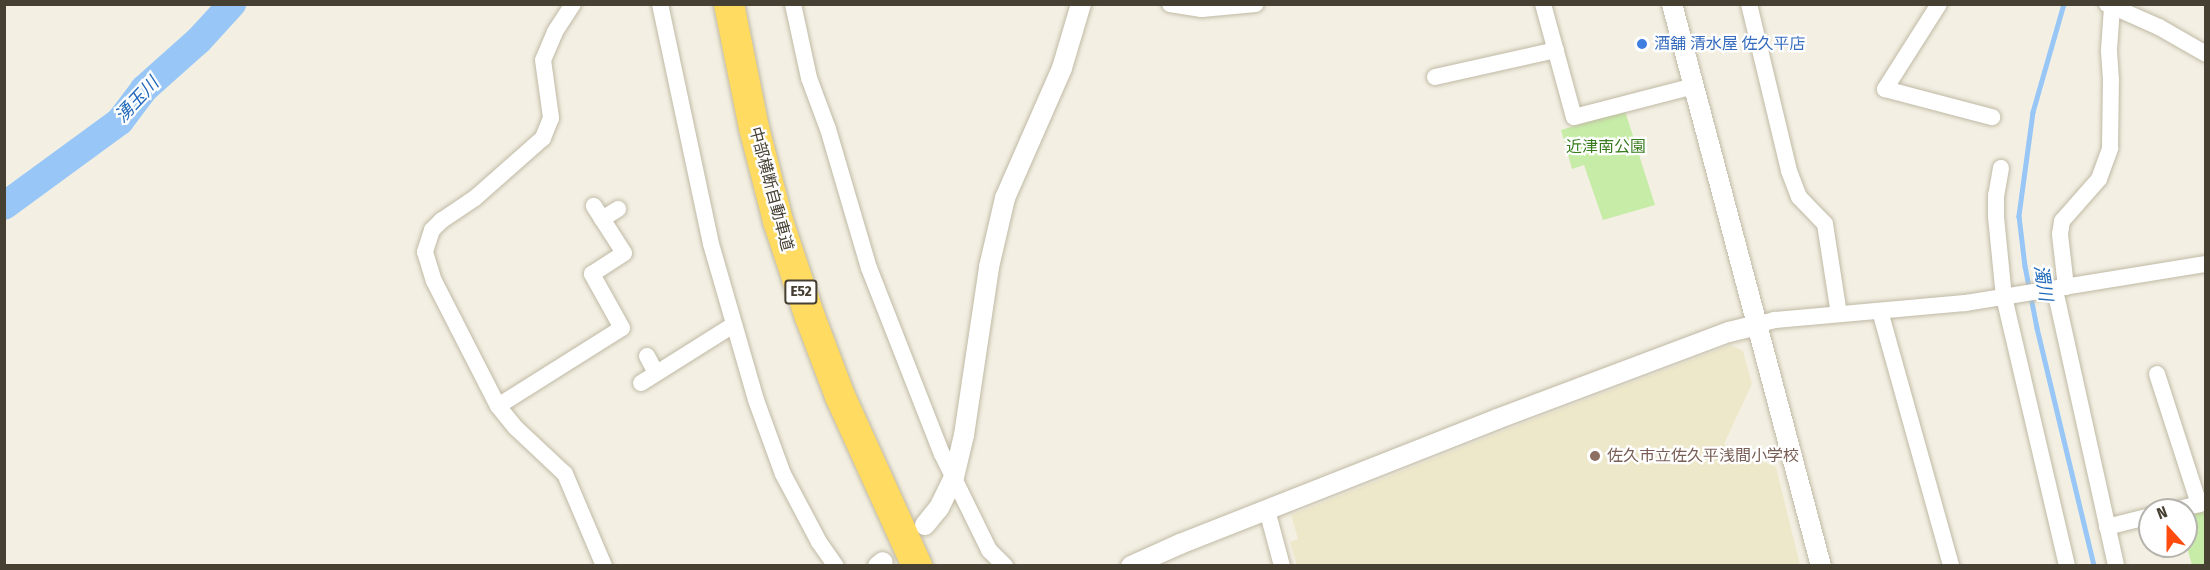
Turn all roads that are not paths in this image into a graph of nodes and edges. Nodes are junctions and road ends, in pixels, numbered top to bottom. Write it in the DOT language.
graph roads {
  1 [pos="573,4"];
  2 [pos="660,4"];
  3 [pos="729,4"];
  4 [pos="793,4"];
  5 [pos="1081,4"];
  6 [pos="1170,4"];
  7 [pos="1256,4"];
  8 [pos="1543,4"];
  9 [pos="1672,4"];
  10 [pos="1749,4"];
  11 [pos="1939,4"];
  12 [pos="2109,6"];
  13 [pos="1556,50"];
  14 [pos="2205,54"];
  15 [pos="1435,77"];
  16 [pos="1694,86"];
  17 [pos="1992,117"];
  18 [pos="2001,168"];
  19 [pos="618,209"];
  20 [pos="2205,264"];
  21 [pos="2053,289"];
  22 [pos="2007,297"];
  23 [pos="1880,311"];
  24 [pos="1839,314"];
  25 [pos="733,325"];
  26 [pos="1757,325"];
  27 [pos="646,356"];
  28 [pos="656,373"];
  29 [pos="2157,374"];
  30 [pos="641,383"];
  31 [pos="498,406"];
  32 [pos="954,477"];
  33 [pos="2202,503"];
  34 [pos="1267,510"];
  35 [pos="2138,519"];
  36 [pos="925,525"];
  37 [pos="2107,527"];
  38 [pos="604,566"];
  39 [pos="836,566"];
  40 [pos="917,566"];
  41 [pos="1005,566"];
  42 [pos="1131,566"];
  43 [pos="1282,566"];
  44 [pos="1821,566"];
  45 [pos="1951,566"];
  46 [pos="2067,566"];
  47 [pos="2116,566"];
  1 -- 31 [label="street"];
  2 -- 25 [label="street"];
  3 -- 40 [label="highway, 中部横断自動車道 / E52"];
  4 -- 32 [label="street"];
  5 -- 32 [label="street"];
  6 -- 7 [label="street"];
  8 -- 13 [label="street"];
  9 -- 16 [label="street"];
  10 -- 24 [label="street"];
  11 -- 17 [label="street"];
  12 -- 14 [label="street"];
  12 -- 21 [label="street"];
  13 -- 15 [label="street"];
  13 -- 16 [label="street"];
  16 -- 26 [label="street"];
  18 -- 22 [label="street"];
  19 -- 31 [label="street"];
  20 -- 21 [label="street"];
  21 -- 22 [label="street"];
  21 -- 37 [label="street"];
  22 -- 23 [label="street"];
  22 -- 46 [label="street"];
  23 -- 24 [label="street"];
  23 -- 45 [label="street"];
  24 -- 26 [label="street"];
  25 -- 28 [label="street"];
  25 -- 39 [label="street"];
  26 -- 34 [label="street"];
  26 -- 44 [label="street"];
  27 -- 28 [label="street"];
  28 -- 30 [label="street"];
  29 -- 33 [label="street"];
  31 -- 38 [label="street"];
  32 -- 36 [label="street"];
  32 -- 41 [label="street"];
  34 -- 42 [label="street"];
  34 -- 43 [label="street"];
  35 -- 37 [label="street"];
  37 -- 47 [label="street"];
}
